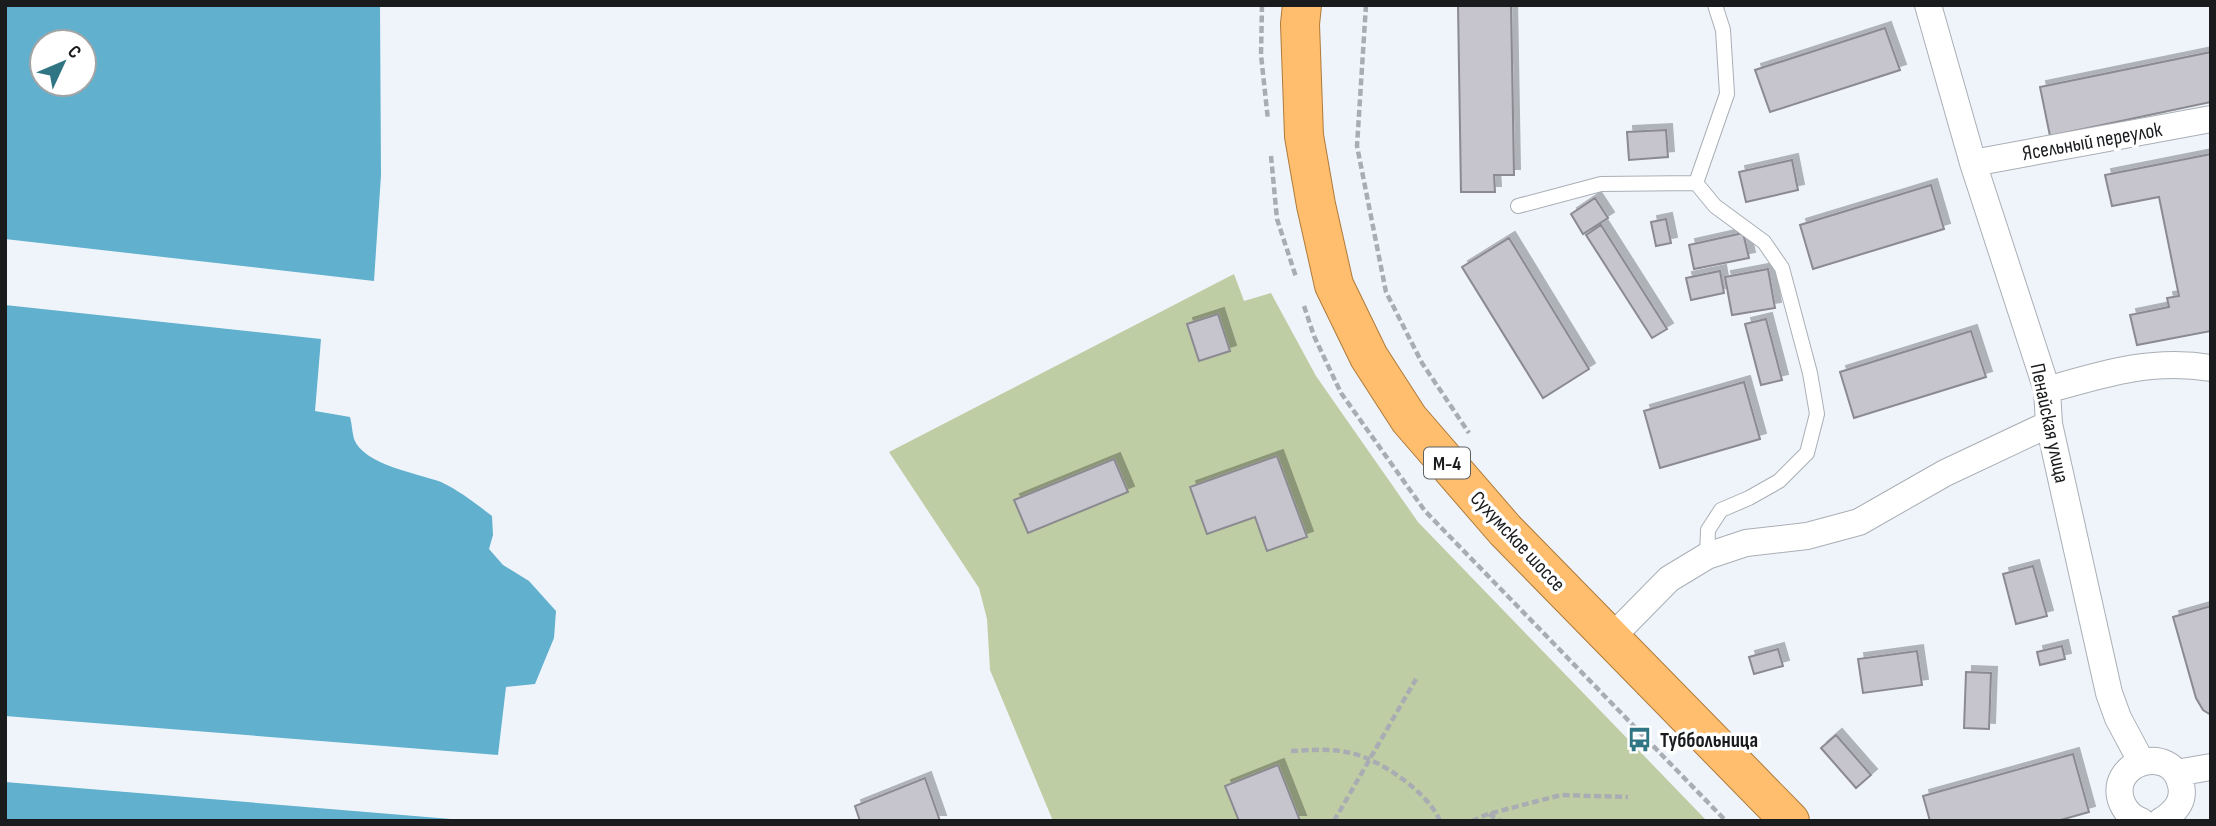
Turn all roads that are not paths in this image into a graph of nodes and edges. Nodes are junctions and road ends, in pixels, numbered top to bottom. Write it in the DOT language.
graph roads {
  1 [pos="1302,5"];
  2 [pos="1715,5"];
  3 [pos="1928,5"];
  4 [pos="2211,119"];
  5 [pos="1973,163"];
  6 [pos="1696,183"];
  7 [pos="1518,206"];
  8 [pos="2211,368"];
  9 [pos="2047,390"];
  10 [pos="2049,424"];
  11 [pos="1707,556"];
  12 [pos="1611,638"];
  13 [pos="2141,761"];
  14 [pos="2211,767"];
  15 [pos="2176,773"];
  16 [pos="2126,817"];
  17 [pos="1790,821"];
  18 [pos="2161,821"];
  1 -- 12 [label="highway, Сухумское шоссе / М-4"];
  2 -- 6 [label="lane"];
  3 -- 5 [label="street, Пенайская улица"];
  4 -- 5 [label="street, Ясельный переулок"];
  5 -- 9 [label="street, Пенайская улица"];
  6 -- 7 [label="lane"];
  6 -- 11 [label="lane"];
  8 -- 9 [label="street"];
  9 -- 10 [label="street, Пенайская улица"];
  10 -- 11 [label="street"];
  10 -- 13 [label="street, Пенайская улица"];
  11 -- 12 [label="street"];
  12 -- 17 [label="highway, Сухумское шоссе / М-4"];
  13 -- 15 [label="street"];
  13 -- 16 [label="street"];
  14 -- 15 [label="street"];
  15 -- 18 [label="street"];
}
